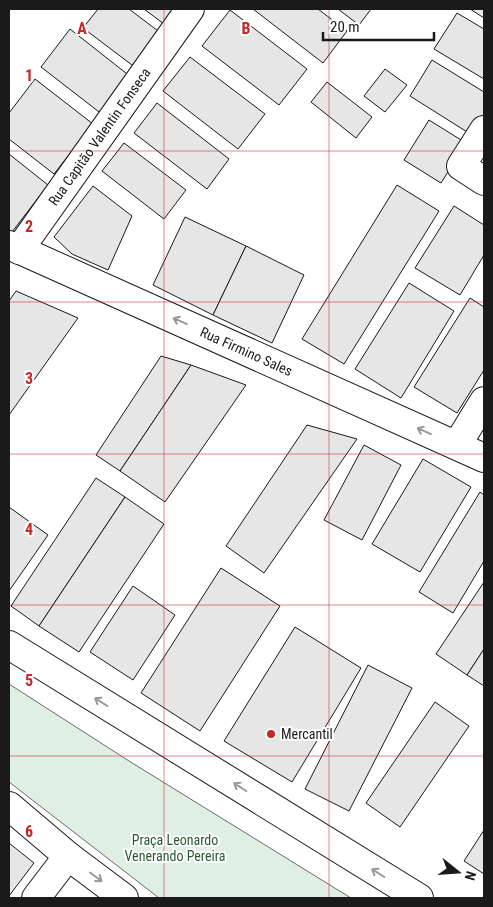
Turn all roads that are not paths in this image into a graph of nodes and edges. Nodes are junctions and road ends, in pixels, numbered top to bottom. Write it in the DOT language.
graph roads {
  1 [pos="190,9"];
  2 [pos="484,130"];
  3 [pos="484,181"];
  4 [pos="12,253"];
  5 [pos="484,401"];
  6 [pos="457,445"];
  7 [pos="484,458"];
  8 [pos="9,645"];
  9 [pos="9,806"];
  10 [pos="68,856"];
  11 [pos="412,895"];
  12 [pos="36,898"];
  13 [pos="124,898"];
  1 -- 4 [label="main road, Rua Capitão Valentin Fonseca"];
  2 -- 3 [label="main road"];
  6 -- 4 [label="main road, Rua Firmino Sales, one-way"];
  5 -- 6 [label="main road"];
  6 -- 7 [label="main road, Rua Firmino Sales"];
  11 -- 8 [label="main road, one-way"];
  9 -- 10 [label="main road"];
  10 -- 12 [label="main road"];
  10 -- 13 [label="main road, one-way"];
}
